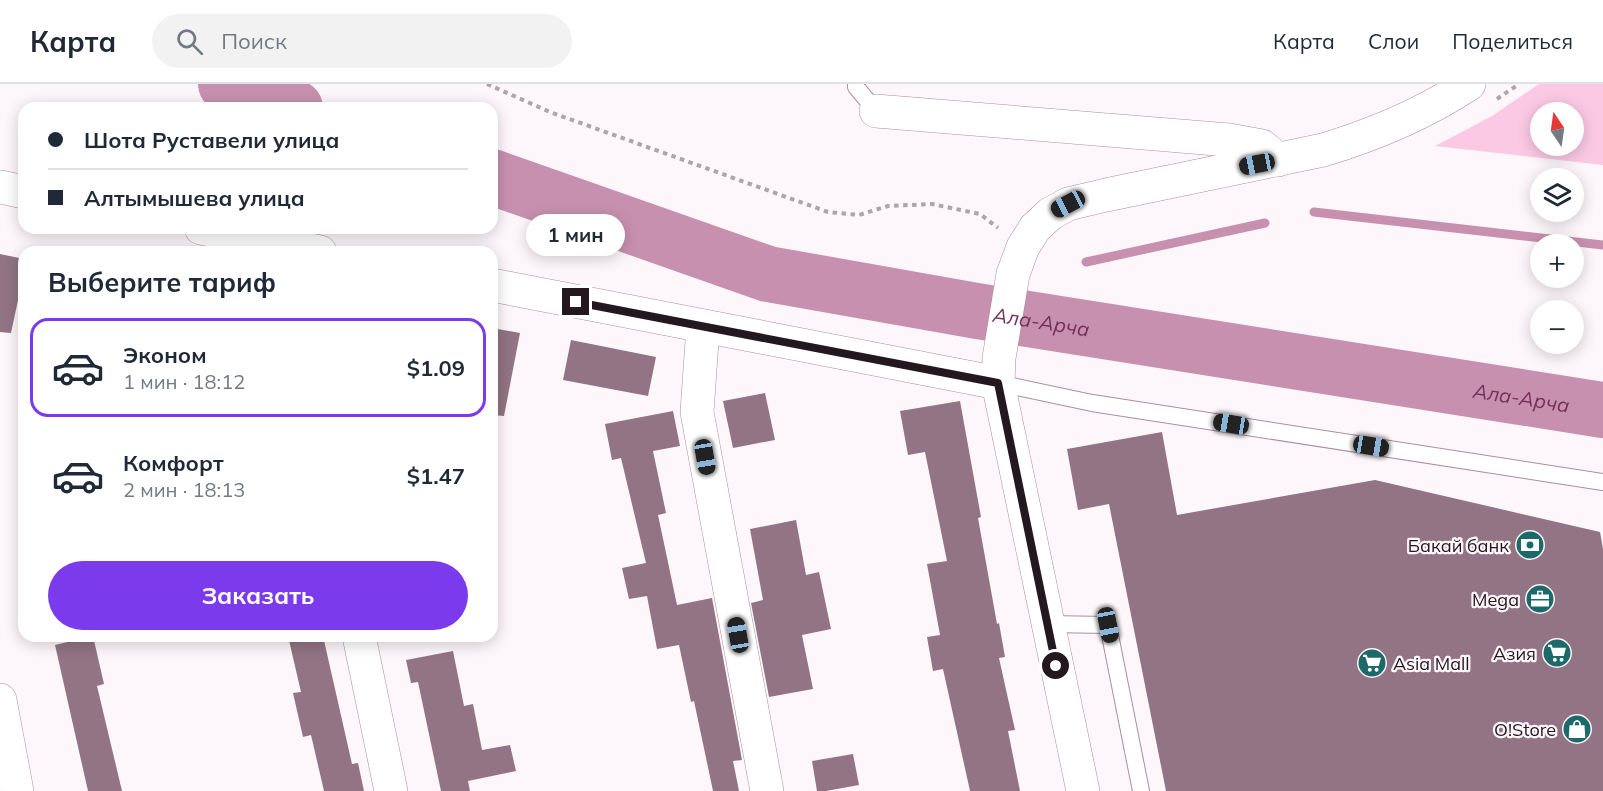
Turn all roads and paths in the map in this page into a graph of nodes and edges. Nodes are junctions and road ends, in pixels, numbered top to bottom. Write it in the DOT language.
graph roads {
  1 [pos="487,84"];
  2 [pos="856,84"];
  3 [pos="1469,84"];
  4 [pos="876,111"];
  5 [pos="1278,160"];
  6 [pos="0,187"];
  7 [pos="18,191"];
  8 [pos="229,234"];
  9 [pos="284,246"];
  10 [pos="1018,260"];
  11 [pos="498,286"];
  12 [pos="703,327"];
  13 [pos="998,371"];
  14 [pos="1603,482"];
  15 [pos="1047,624"];
  16 [pos="361,642"];
  17 [pos="0,700"];
  18 [pos="17,791"];
  19 [pos="391,791"];
  20 [pos="767,791"];
  21 [pos="1083,791"];
  22 [pos="1141,791"];
  1 -- 10 [label="path"];
  2 -- 4 [label="lane"];
  3 -- 5 [label="street"];
  4 -- 5 [label="street"];
  5 -- 10 [label="street"];
  6 -- 7 [label="street"];
  8 -- 9 [label="street"];
  10 -- 13 [label="street"];
  11 -- 12 [label="street"];
  12 -- 13 [label="street"];
  12 -- 20 [label="street"];
  13 -- 14 [label="lane"];
  13 -- 15 [label="street"];
  15 -- 21 [label="street"];
  15 -- 22 [label="lane"];
  16 -- 19 [label="street"];
  17 -- 18 [label="street"];
}
